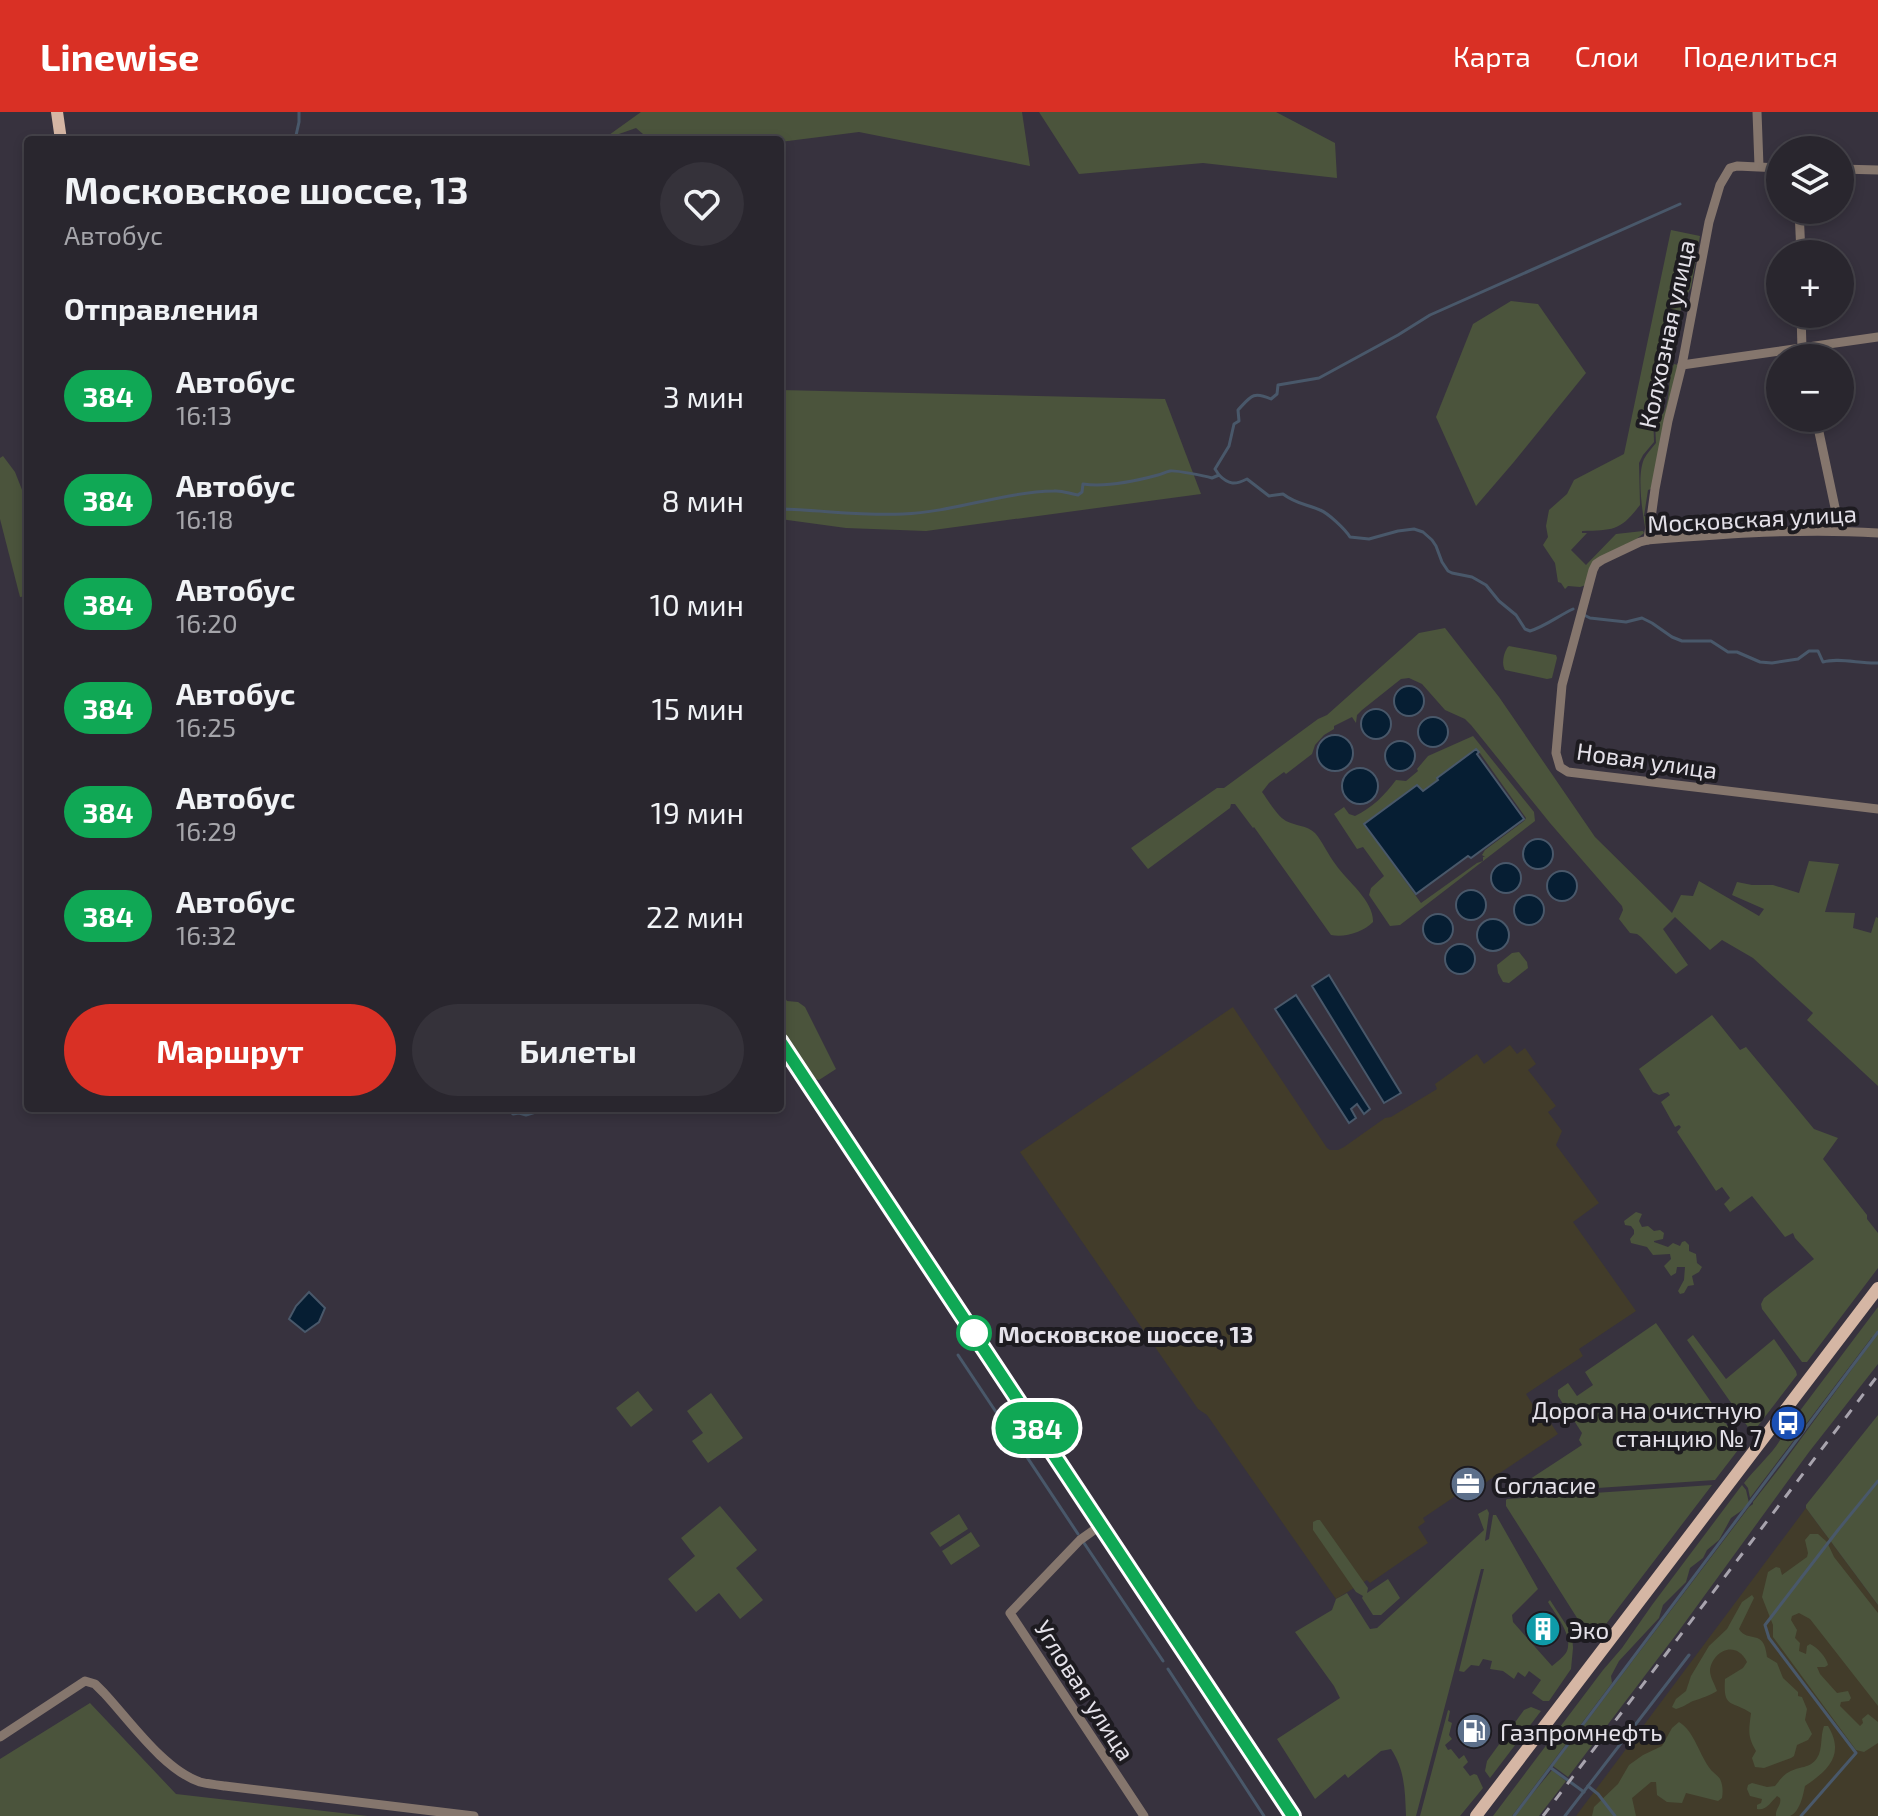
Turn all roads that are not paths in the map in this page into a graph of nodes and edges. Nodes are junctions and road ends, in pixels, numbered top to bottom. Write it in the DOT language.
graph roads {
  1 [pos="57,112"];
  2 [pos="1757,112"];
  3 [pos="60,136"];
  4 [pos="1759,166"];
  5 [pos="1766,167"];
  6 [pos="1854,169"];
  7 [pos="1878,170"];
  8 [pos="1878,337"];
  9 [pos="1845,344"];
  10 [pos="1766,357"];
  11 [pos="1682,365"];
  12 [pos="1819,432"];
  13 [pos="1840,531"];
  14 [pos="1878,533"];
  15 [pos="1648,540"];
  16 [pos="1580,621"];
  17 [pos="1878,809"];
  18 [pos="784,1047"];
  19 [pos="1878,1288"];
  20 [pos="1101,1525"];
  21 [pos="0,1737"];
  22 [pos="474,1816"];
  23 [pos="1144,1816"];
  24 [pos="1293,1816"];
  25 [pos="1476,1816"];
  1 -- 3 [label="main road"];
  2 -- 4 [label="street"];
  4 -- 5 [label="street"];
  4 -- 11 [label="street, Колхозная улица"];
  6 -- 7 [label="street"];
  8 -- 9 [label="street"];
  10 -- 11 [label="street"];
  11 -- 15 [label="street, Колхозная улица"];
  12 -- 13 [label="street"];
  13 -- 14 [label="street, Московская улица"];
  13 -- 15 [label="street, Московская улица"];
  15 -- 16 [label="street, Московская улица"];
  16 -- 17 [label="street, Новая улица"];
  18 -- 20 [label="main road"];
  19 -- 25 [label="main road"];
  20 -- 23 [label="street, Угловая улица"];
  20 -- 24 [label="main road"];
  21 -- 22 [label="street"];
}
